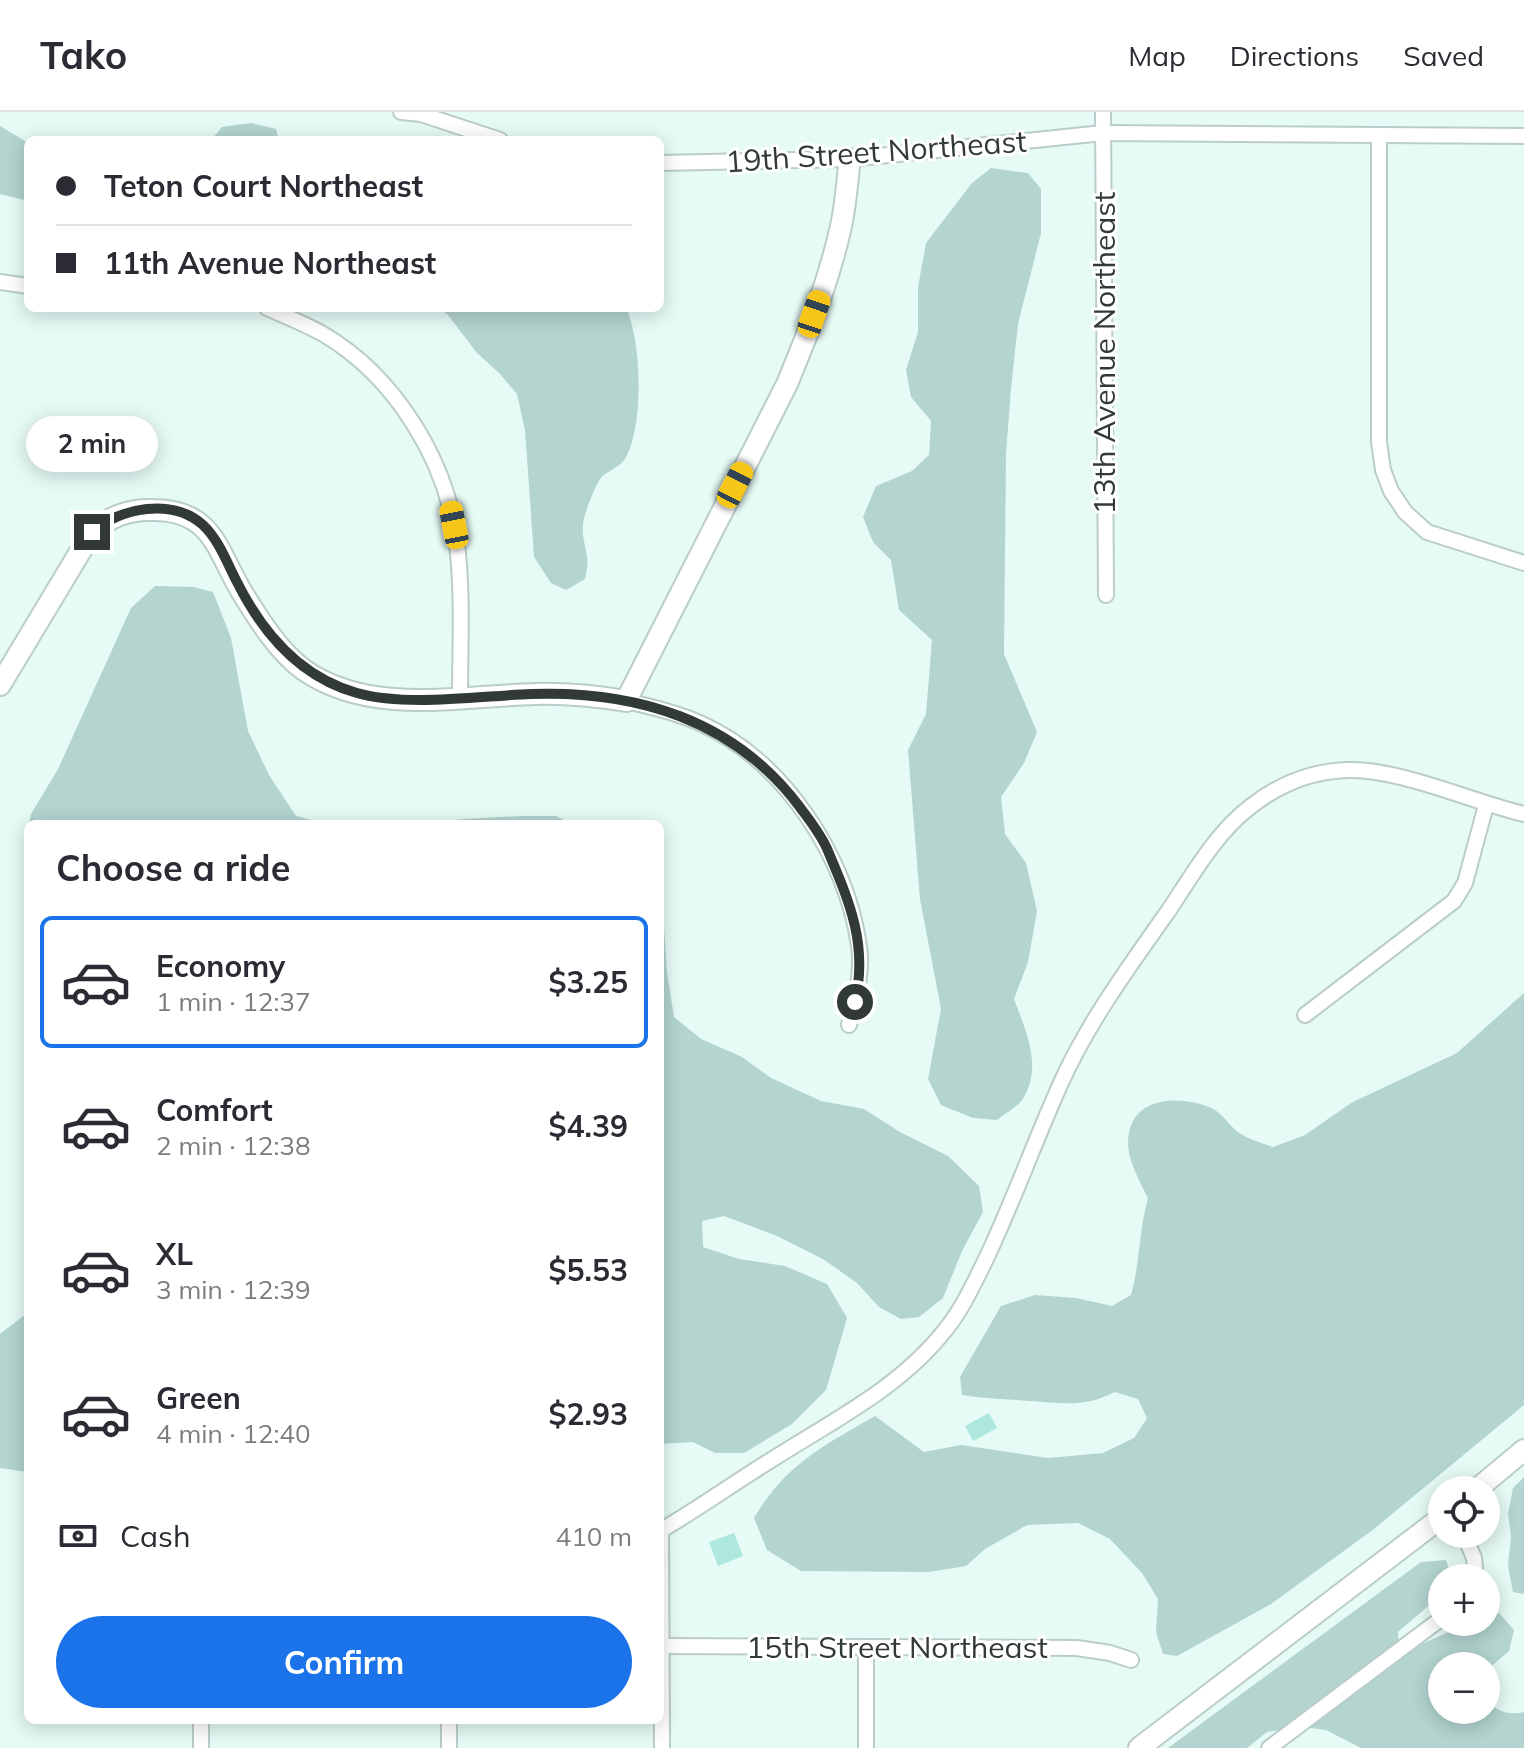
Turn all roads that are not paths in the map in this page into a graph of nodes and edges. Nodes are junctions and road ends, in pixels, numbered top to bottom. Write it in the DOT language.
graph roads {
  1 [pos="401,112"];
  2 [pos="1103,112"];
  3 [pos="1103,133"];
  4 [pos="1379,135"];
  5 [pos="488,136"];
  6 [pos="1524,136"];
  7 [pos="850,159"];
  8 [pos="664,163"];
  9 [pos="0,282"];
  10 [pos="24,285"];
  11 [pos="276,312"];
  12 [pos="1524,563"];
  13 [pos="1106,595"];
  14 [pos="0,685"];
  15 [pos="460,698"];
  16 [pos="626,701"];
  17 [pos="1486,805"];
  18 [pos="1524,814"];
  19 [pos="1305,1015"];
  20 [pos="849,1025"];
  21 [pos="1524,1450"];
  22 [pos="1493,1476"];
  23 [pos="1428,1528"];
  24 [pos="664,1529"];
  25 [pos="1428,1629"];
  26 [pos="664,1646"];
  27 [pos="866,1648"];
  28 [pos="1131,1660"];
  29 [pos="201,1724"];
  30 [pos="449,1724"];
  31 [pos="662,1724"];
  32 [pos="201,1748"];
  33 [pos="449,1748"];
  34 [pos="662,1748"];
  35 [pos="866,1748"];
  36 [pos="1139,1748"];
  37 [pos="1269,1748"];
  1 -- 5 [label="street"];
  2 -- 3 [label="street, 13th Avenue Northeast"];
  3 -- 4 [label="street, 19th Street Northeast"];
  3 -- 7 [label="street, 19th Street Northeast"];
  3 -- 13 [label="street, 13th Avenue Northeast"];
  4 -- 6 [label="street, 19th Street Northeast"];
  4 -- 12 [label="street"];
  7 -- 8 [label="street, 19th Street Northeast"];
  7 -- 16 [label="street"];
  9 -- 10 [label="street"];
  11 -- 15 [label="street"];
  14 -- 15 [label="street"];
  15 -- 16 [label="street"];
  16 -- 20 [label="street"];
  17 -- 18 [label="street"];
  17 -- 19 [label="street"];
  17 -- 24 [label="street"];
  21 -- 22 [label="street"];
  23 -- 36 [label="street"];
  25 -- 37 [label="street"];
  26 -- 27 [label="street, 15th Street Northeast"];
  27 -- 28 [label="street, 15th Street Northeast"];
  27 -- 35 [label="street"];
  29 -- 32 [label="street"];
  30 -- 33 [label="street"];
  31 -- 34 [label="street"];
}
